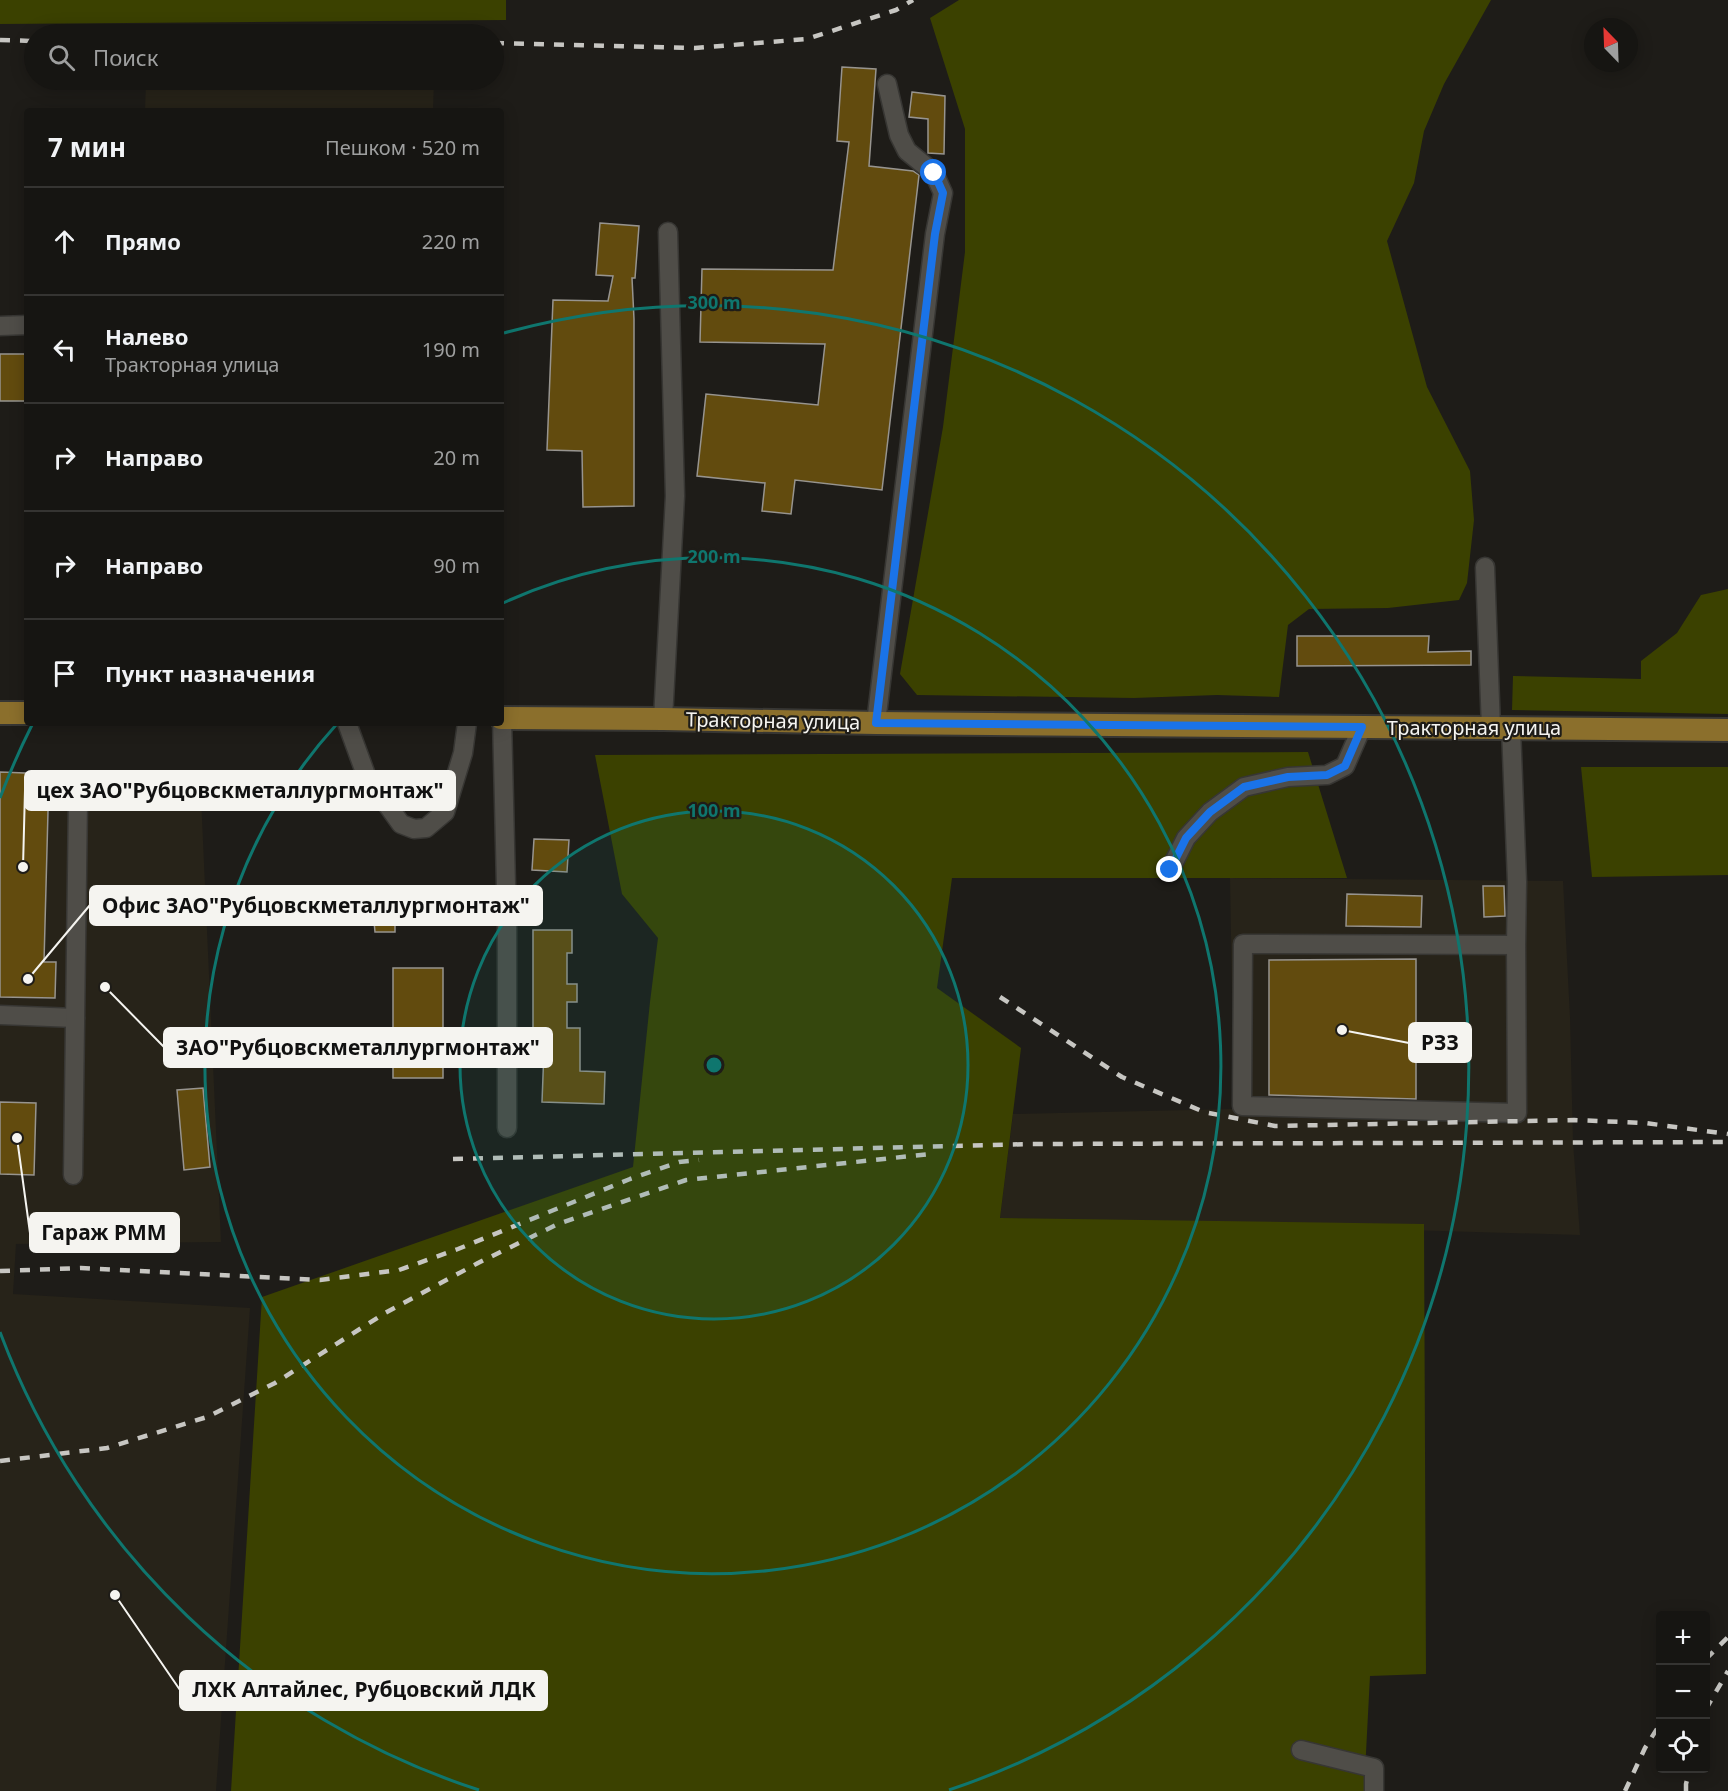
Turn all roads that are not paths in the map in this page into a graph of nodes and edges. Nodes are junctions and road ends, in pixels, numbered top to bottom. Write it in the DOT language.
graph roads {
  1 [pos="888,84"];
  2 [pos="668,232"];
  3 [pos="24,325"];
  4 [pos="0,326"];
  5 [pos="1485,567"];
  6 [pos="0,713"];
  7 [pos="24,713"];
  8 [pos="504,718"];
  9 [pos="663,719"];
  10 [pos="876,723"];
  11 [pos="348,726"];
  12 [pos="467,726"];
  13 [pos="501,726"];
  14 [pos="1362,727"];
  15 [pos="1501,728"];
  16 [pos="1728,730"];
  17 [pos="78,799"];
  18 [pos="1170,870"];
  19 [pos="1516,945"];
  20 [pos="0,1015"];
  21 [pos="75,1018"];
  22 [pos="507,1128"];
  23 [pos="73,1175"];
  24 [pos="1301,1750"];
  25 [pos="1374,1791"];
  1 -- 10 [label="lane"];
  2 -- 9 [label="lane"];
  3 -- 4 [label="lane"];
  5 -- 15 [label="lane"];
  6 -- 7 [label="main road"];
  8 -- 9 [label="main road, Тракторная улица"];
  9 -- 10 [label="main road, Тракторная улица"];
  10 -- 14 [label="main road, Тракторная улица"];
  11 -- 12 [label="lane"];
  13 -- 22 [label="lane"];
  14 -- 15 [label="main road, Тракторная улица"];
  14 -- 18 [label="lane"];
  15 -- 16 [label="main road, Тракторная улица"];
  15 -- 19 [label="lane"];
  17 -- 21 [label="lane"];
  19 -- 19 [label="lane"];
  20 -- 21 [label="lane"];
  21 -- 23 [label="lane"];
  24 -- 25 [label="lane"];
}
